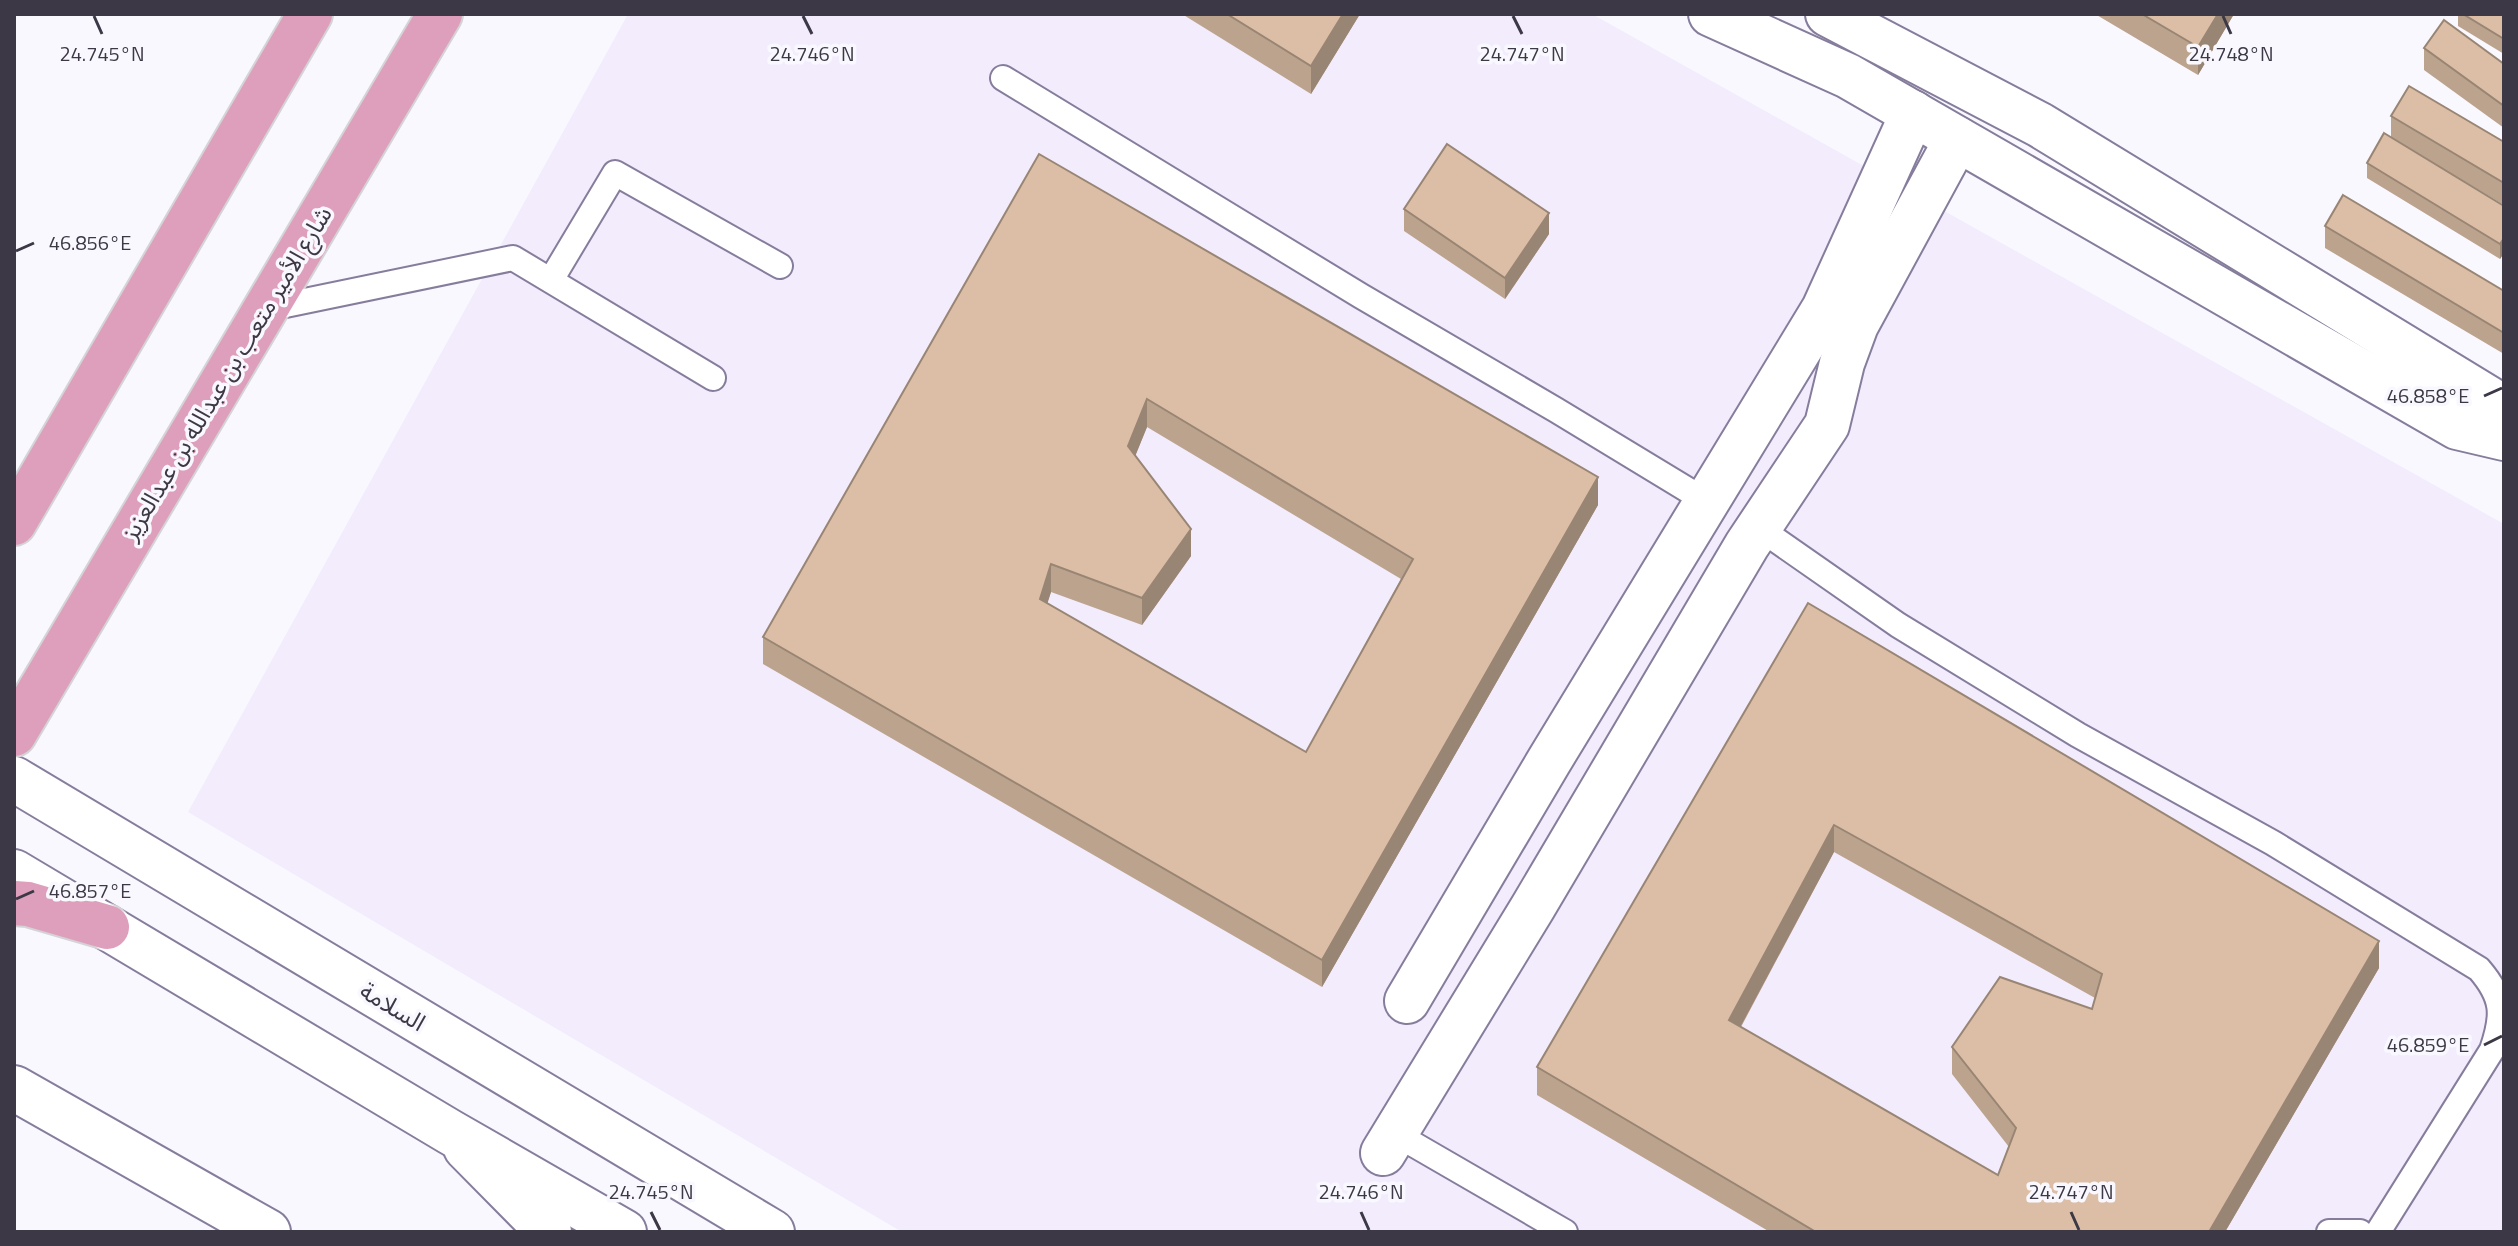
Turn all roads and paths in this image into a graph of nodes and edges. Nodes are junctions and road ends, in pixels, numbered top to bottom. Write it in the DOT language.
graph roads {
  1 [pos="310,14"];
  2 [pos="440,14"];
  3 [pos="1711,14"];
  4 [pos="1828,14"];
  5 [pos="1003,78"];
  6 [pos="1913,113"];
  7 [pos="1957,139"];
  8 [pos="780,266"];
  9 [pos="551,280"];
  10 [pos="263,309"];
  11 [pos="713,378"];
  12 [pos="2504,408"];
  13 [pos="2504,438"];
  14 [pos="1706,501"];
  15 [pos="14,523"];
  16 [pos="1759,528"];
  17 [pos="14,734"];
  18 [pos="14,779"];
  19 [pos="14,872"];
  20 [pos="14,903"];
  21 [pos="107,927"];
  22 [pos="1407,1001"];
  23 [pos="14,1088"];
  24 [pos="450,1132"];
  25 [pos="1389,1143"];
  26 [pos="268,1232"];
  27 [pos="549,1232"];
  28 [pos="624,1232"];
  29 [pos="772,1232"];
  30 [pos="1565,1232"];
  31 [pos="2329,1232"];
  32 [pos="2360,1232"];
  33 [pos="2378,1232"];
  1 -- 15 [label="highway"];
  2 -- 10 [label="highway, شارع الأمير متعب بن عبدالله بن عبدالعزيز"];
  3 -- 6 [label="street"];
  4 -- 12 [label="street"];
  5 -- 14 [label="lane"];
  6 -- 7 [label="street"];
  6 -- 14 [label="street"];
  7 -- 13 [label="street"];
  7 -- 16 [label="street"];
  8 -- 9 [label="lane"];
  9 -- 10 [label="lane"];
  9 -- 11 [label="lane"];
  10 -- 17 [label="highway, شارع الأمير متعب بن عبدالله بن عبدالعزيز"];
  14 -- 22 [label="street"];
  16 -- 25 [label="street"];
  16 -- 33 [label="lane"];
  18 -- 29 [label="street, السلامة"];
  19 -- 21 [label="street"];
  20 -- 21 [label="highway"];
  21 -- 24 [label="street"];
  23 -- 26 [label="street"];
  24 -- 27 [label="street"];
  24 -- 28 [label="street"];
  25 -- 30 [label="lane"];
  31 -- 32 [label="lane"];
}
